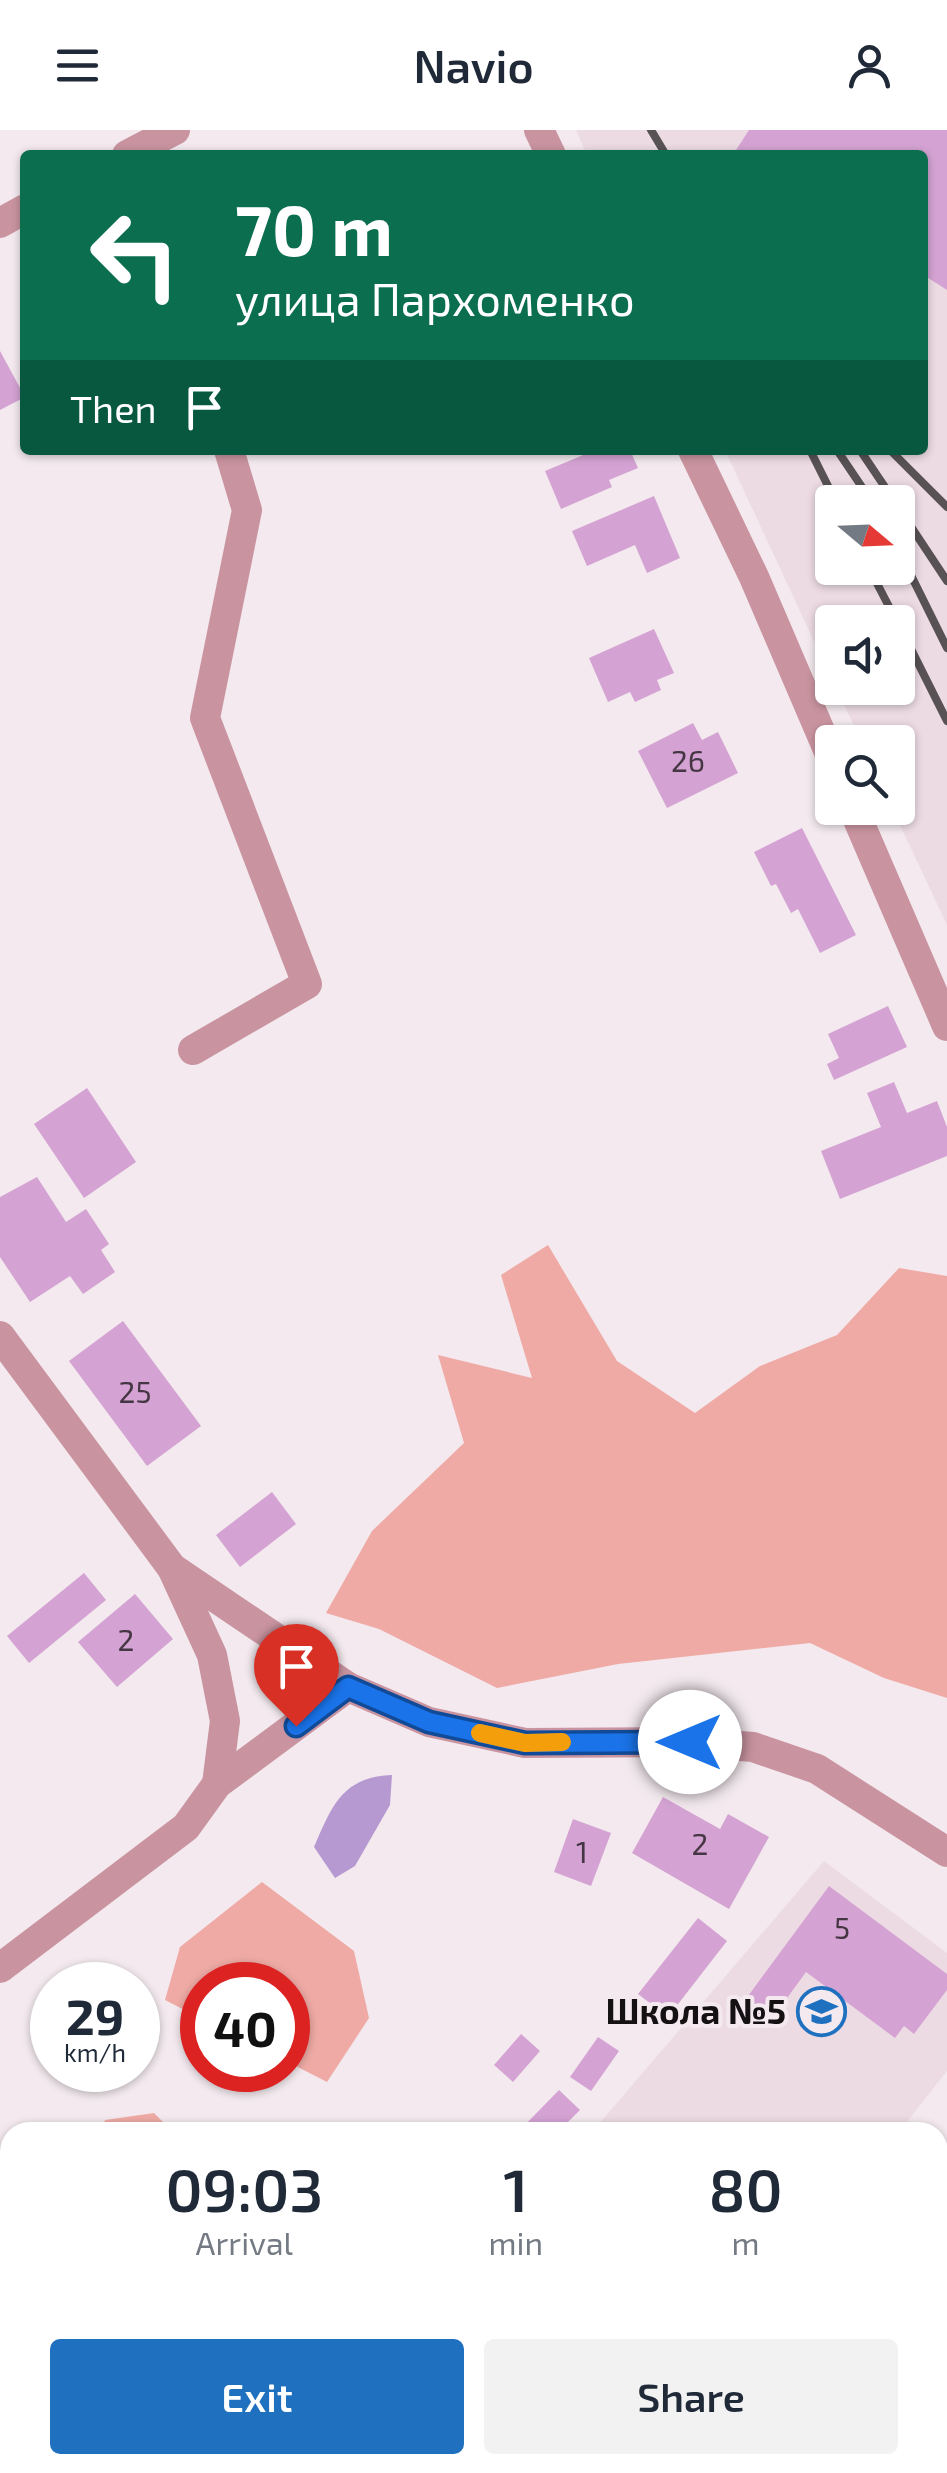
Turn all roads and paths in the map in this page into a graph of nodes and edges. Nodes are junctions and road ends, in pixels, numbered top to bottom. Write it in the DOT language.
graph roads {
  1 [pos="175,130"];
  2 [pos="138,147"];
  3 [pos="230,455"];
  4 [pos="695,455"];
  5 [pos="817,725"];
  6 [pos="860,825"];
  7 [pos="947,1026"];
  8 [pos="193,1050"];
  9 [pos="0,1336"];
  10 [pos="172,1568"];
  11 [pos="348,1687"];
  12 [pos="217,1784"];
  13 [pos="947,1852"];
  14 [pos="0,1968"];
  1 -- 2 [label="street"];
  3 -- 8 [label="street"];
  4 -- 5 [label="street"];
  6 -- 7 [label="street"];
  9 -- 10 [label="street"];
  10 -- 11 [label="street"];
  10 -- 12 [label="street"];
  11 -- 12 [label="street"];
  11 -- 13 [label="street"];
  12 -- 14 [label="street"];
}
